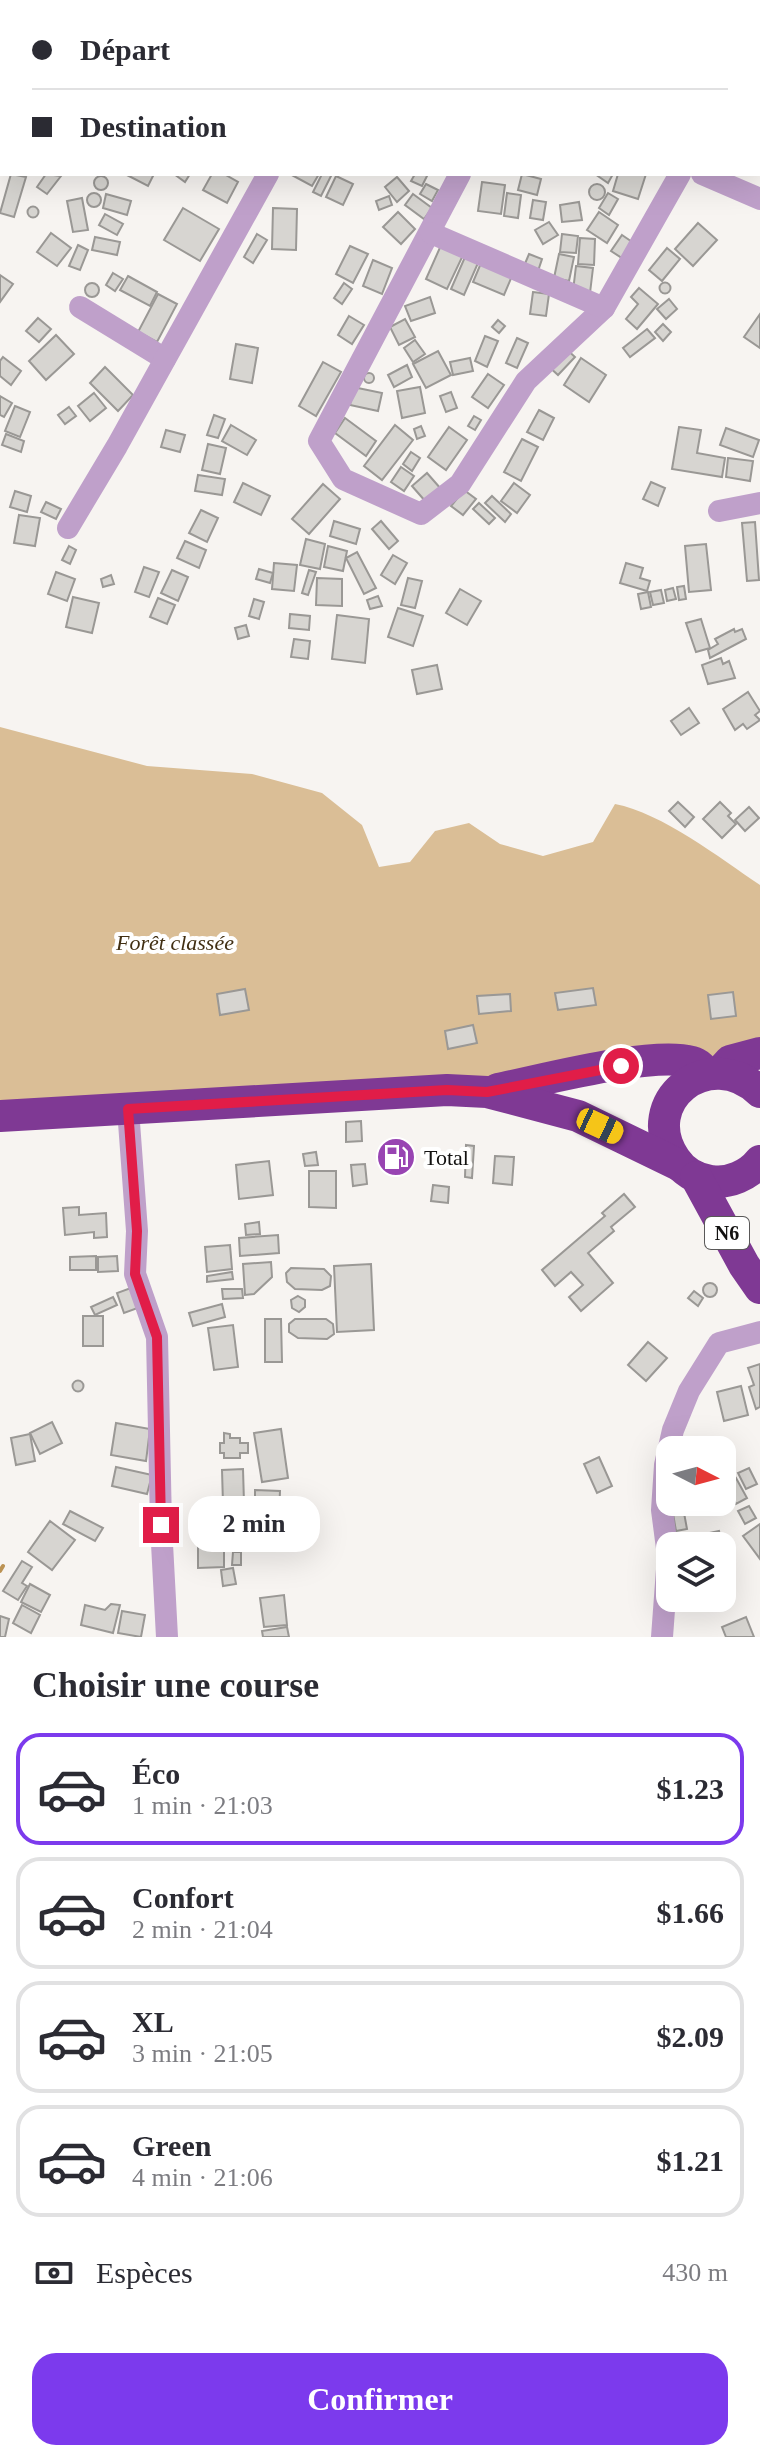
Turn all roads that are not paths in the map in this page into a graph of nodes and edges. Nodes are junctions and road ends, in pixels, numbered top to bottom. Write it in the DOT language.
graph roads {
  1 [pos="267,176"];
  2 [pos="459,176"];
  3 [pos="679,176"];
  4 [pos="707,176"];
  5 [pos="760,199"];
  6 [pos="431,233"];
  7 [pos="80,307"];
  8 [pos="604,308"];
  9 [pos="165,359"];
  10 [pos="760,503"];
  11 [pos="719,511"];
  12 [pos="68,528"];
  13 [pos="760,1053"];
  14 [pos="713,1073"];
  15 [pos="487,1092"];
  16 [pos="760,1092"];
  17 [pos="128,1109"];
  18 [pos="0,1116"];
  19 [pos="760,1161"];
  20 [pos="687,1171"];
  21 [pos="760,1288"];
  22 [pos="760,1332"];
  23 [pos="167,1637"];
  24 [pos="662,1637"];
  1 -- 9 [label="street"];
  2 -- 6 [label="street"];
  3 -- 8 [label="street"];
  4 -- 5 [label="street"];
  6 -- 8 [label="street"];
  6 -- 8 [label="street"];
  7 -- 9 [label="street"];
  9 -- 12 [label="street"];
  10 -- 11 [label="street"];
  13 -- 14 [label="highway"];
  14 -- 15 [label="highway"];
  14 -- 16 [label="highway"];
  14 -- 20 [label="highway"];
  15 -- 17 [label="highway"];
  15 -- 20 [label="highway"];
  17 -- 18 [label="highway"];
  17 -- 23 [label="street"];
  19 -- 20 [label="highway"];
  20 -- 21 [label="highway, N6"];
  22 -- 24 [label="street"];
}
